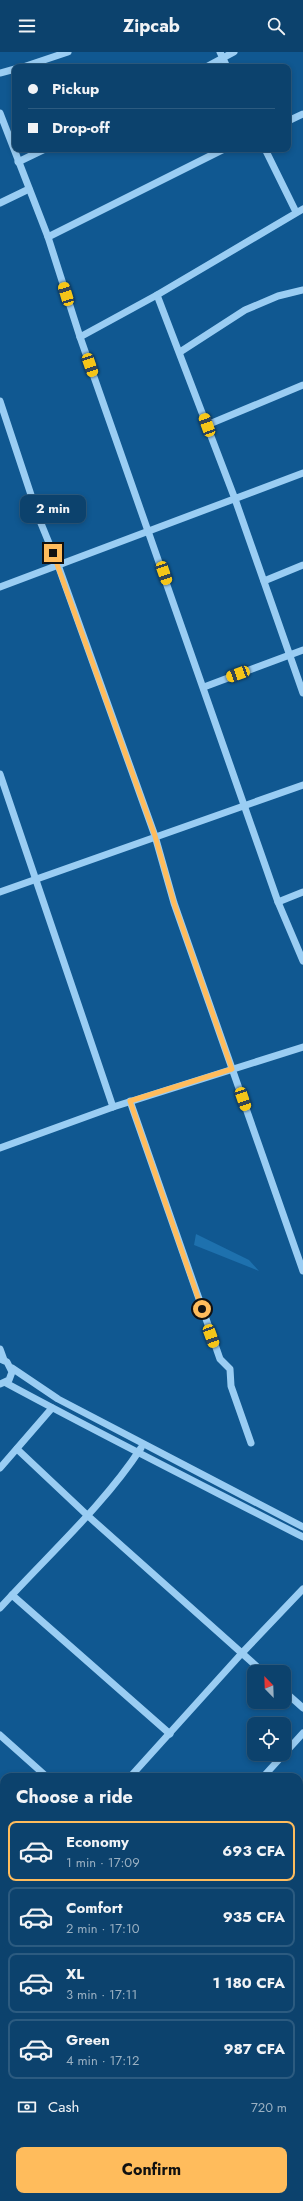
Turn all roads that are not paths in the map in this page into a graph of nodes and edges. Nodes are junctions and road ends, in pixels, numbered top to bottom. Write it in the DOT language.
graph roads {
  1 [pos="68,52"];
  2 [pos="234,52"];
  3 [pos="221,55"];
  4 [pos="32,64"];
  5 [pos="210,64"];
  6 [pos="226,64"];
  7 [pos="12,70"];
  8 [pos="0,73"];
  9 [pos="0,113"];
  10 [pos="303,114"];
  11 [pos="291,120"];
  12 [pos="12,146"];
  13 [pos="14,152"];
  14 [pos="39,152"];
  15 [pos="218,152"];
  16 [pos="266,152"];
  17 [pos="18,162"];
  18 [pos="29,189"];
  19 [pos="0,203"];
  20 [pos="303,209"];
  21 [pos="296,212"];
  22 [pos="48,237"];
  23 [pos="303,290"];
  24 [pos="157,295"];
  25 [pos="80,337"];
  26 [pos="180,352"];
  27 [pos="303,385"];
  28 [pos="0,401"];
  29 [pos="207,425"];
  30 [pos="303,473"];
  31 [pos="235,499"];
  32 [pos="149,530"];
  33 [pos="58,565"];
  34 [pos="303,565"];
  35 [pos="264,581"];
  36 [pos="0,587"];
  37 [pos="303,650"];
  38 [pos="288,654"];
  39 [pos="204,687"];
  40 [pos="303,693"];
  41 [pos="0,774"];
  42 [pos="303,785"];
  43 [pos="245,805"];
  44 [pos="155,836"];
  45 [pos="36,880"];
  46 [pos="0,892"];
  47 [pos="303,892"];
  48 [pos="278,902"];
  49 [pos="303,961"];
  50 [pos="303,1047"];
  51 [pos="232,1069"];
  52 [pos="130,1101"];
  53 [pos="113,1106"];
  54 [pos="0,1148"];
  55 [pos="303,1271"];
  56 [pos="0,1350"];
  57 [pos="2,1359"];
  58 [pos="12,1368"];
  59 [pos="3,1384"];
  60 [pos="52,1408"];
  61 [pos="144,1443"];
  62 [pos="251,1443"];
  63 [pos="17,1449"];
  64 [pos="138,1452"];
  65 [pos="0,1468"];
  66 [pos="87,1515"];
  67 [pos="303,1527"];
  68 [pos="303,1537"];
  69 [pos="303,1589"];
  70 [pos="12,1595"];
  71 [pos="0,1608"];
  72 [pos="242,1653"];
  73 [pos="255,1665"];
  74 [pos="291,1697"];
  75 [pos="303,1708"];
  76 [pos="303,1733"];
  77 [pos="170,1734"];
  78 [pos="0,1735"];
  79 [pos="291,1746"];
  80 [pos="278,1761"];
  81 [pos="43,1773"];
  82 [pos="134,1773"];
  83 [pos="267,1773"];
  1 -- 4 [label="street"];
  2 -- 3 [label="street"];
  3 -- 5 [label="street"];
  3 -- 6 [label="street"];
  7 -- 8 [label="street"];
  9 -- 12 [label="street"];
  10 -- 11 [label="street"];
  13 -- 17 [label="street"];
  14 -- 17 [label="street"];
  15 -- 22 [label="street"];
  16 -- 21 [label="street"];
  17 -- 18 [label="street"];
  18 -- 19 [label="street"];
  18 -- 22 [label="street"];
  20 -- 21 [label="street"];
  21 -- 24 [label="street"];
  22 -- 25 [label="street"];
  23 -- 26 [label="street"];
  24 -- 25 [label="street"];
  24 -- 26 [label="street"];
  25 -- 32 [label="street"];
  26 -- 29 [label="street"];
  27 -- 29 [label="street"];
  28 -- 33 [label="street"];
  29 -- 31 [label="street"];
  30 -- 31 [label="street"];
  31 -- 32 [label="street"];
  31 -- 35 [label="street"];
  32 -- 33 [label="street"];
  32 -- 39 [label="street"];
  33 -- 36 [label="street"];
  33 -- 44 [label="street"];
  34 -- 35 [label="street"];
  35 -- 38 [label="street"];
  37 -- 38 [label="street"];
  38 -- 39 [label="street"];
  38 -- 40 [label="street"];
  39 -- 43 [label="street"];
  41 -- 45 [label="street"];
  42 -- 43 [label="street"];
  43 -- 44 [label="street"];
  43 -- 48 [label="street"];
  44 -- 45 [label="street"];
  44 -- 51 [label="street"];
  45 -- 46 [label="street"];
  45 -- 53 [label="street"];
  47 -- 48 [label="street"];
  48 -- 49 [label="street"];
  50 -- 51 [label="street"];
  51 -- 52 [label="street"];
  51 -- 55 [label="street"];
  52 -- 53 [label="street"];
  52 -- 62 [label="street"];
  53 -- 54 [label="street"];
  56 -- 57 [label="street"];
  57 -- 58 [label="street"];
  58 -- 59 [label="street"];
  58 -- 61 [label="street"];
  59 -- 60 [label="street"];
  60 -- 63 [label="street"];
  60 -- 64 [label="street"];
  61 -- 64 [label="street"];
  61 -- 67 [label="street"];
  63 -- 65 [label="street"];
  63 -- 66 [label="street"];
  64 -- 66 [label="street"];
  64 -- 68 [label="street"];
  66 -- 70 [label="street"];
  66 -- 72 [label="street"];
  69 -- 72 [label="street"];
  70 -- 71 [label="street"];
  70 -- 77 [label="street"];
  72 -- 73 [label="street"];
  72 -- 77 [label="street"];
  74 -- 75 [label="street"];
  76 -- 79 [label="street"];
  77 -- 82 [label="street"];
  78 -- 81 [label="street"];
  80 -- 83 [label="street"];
}
